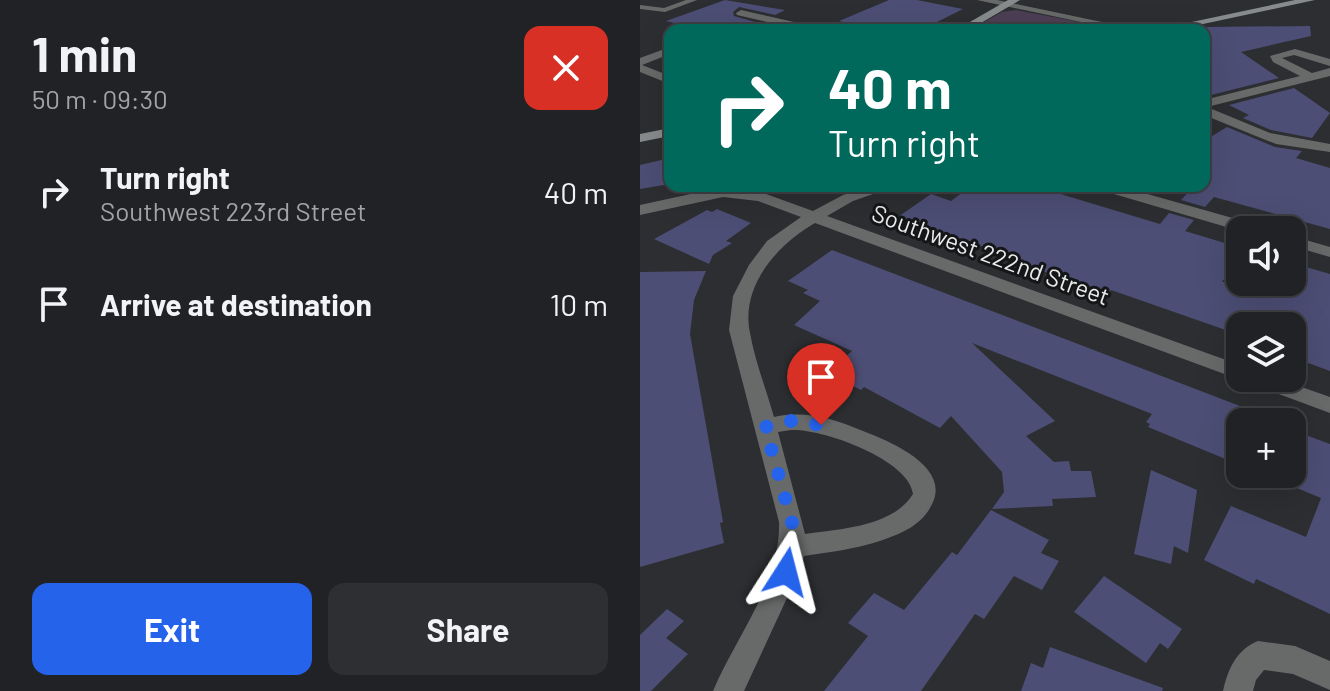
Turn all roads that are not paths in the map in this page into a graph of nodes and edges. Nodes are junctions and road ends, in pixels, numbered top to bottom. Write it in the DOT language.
graph roads {
  1 [pos="693,0"];
  2 [pos="982,0"];
  3 [pos="1310,0"];
  4 [pos="1011,2"];
  5 [pos="640,7"];
  6 [pos="741,13"];
  7 [pos="790,24"];
  8 [pos="972,24"];
  9 [pos="1108,24"];
  10 [pos="1189,24"];
  11 [pos="664,53"];
  12 [pos="1330,63"];
  13 [pos="640,65"];
  14 [pos="1330,72"];
  15 [pos="1309,76"];
  16 [pos="664,77"];
  17 [pos="1210,102"];
  18 [pos="1210,113"];
  19 [pos="664,133"];
  20 [pos="640,138"];
  21 [pos="1330,148"];
  22 [pos="868,192"];
  23 [pos="1123,192"];
  24 [pos="640,210"];
  25 [pos="812,216"];
  26 [pos="1226,222"];
  27 [pos="1306,245"];
  28 [pos="1330,252"];
  29 [pos="1226,368"];
  30 [pos="1293,392"];
  31 [pos="1330,405"];
  32 [pos="765,427"];
  33 [pos="793,546"];
  34 [pos="1330,676"];
  35 [pos="728,691"];
  36 [pos="1238,691"];
  1 -- 5 [label="lane"];
  2 -- 4 [label="street"];
  3 -- 10 [label="street"];
  4 -- 8 [label="street"];
  4 -- 9 [label="street"];
  6 -- 7 [label="street"];
  11 -- 13 [label="street"];
  12 -- 15 [label="street"];
  13 -- 16 [label="street"];
  14 -- 15 [label="street"];
  15 -- 17 [label="street"];
  18 -- 21 [label="street"];
  19 -- 20 [label="street"];
  22 -- 25 [label="street"];
  23 -- 26 [label="street"];
  24 -- 25 [label="street, Southwest 222nd Street"];
  25 -- 29 [label="street, Southwest 222nd Street"];
  25 -- 32 [label="street"];
  27 -- 28 [label="street"];
  30 -- 31 [label="street"];
  32 -- 33 [label="street"];
  32 -- 33 [label="street"];
  33 -- 35 [label="street"];
  34 -- 36 [label="street"];
}
